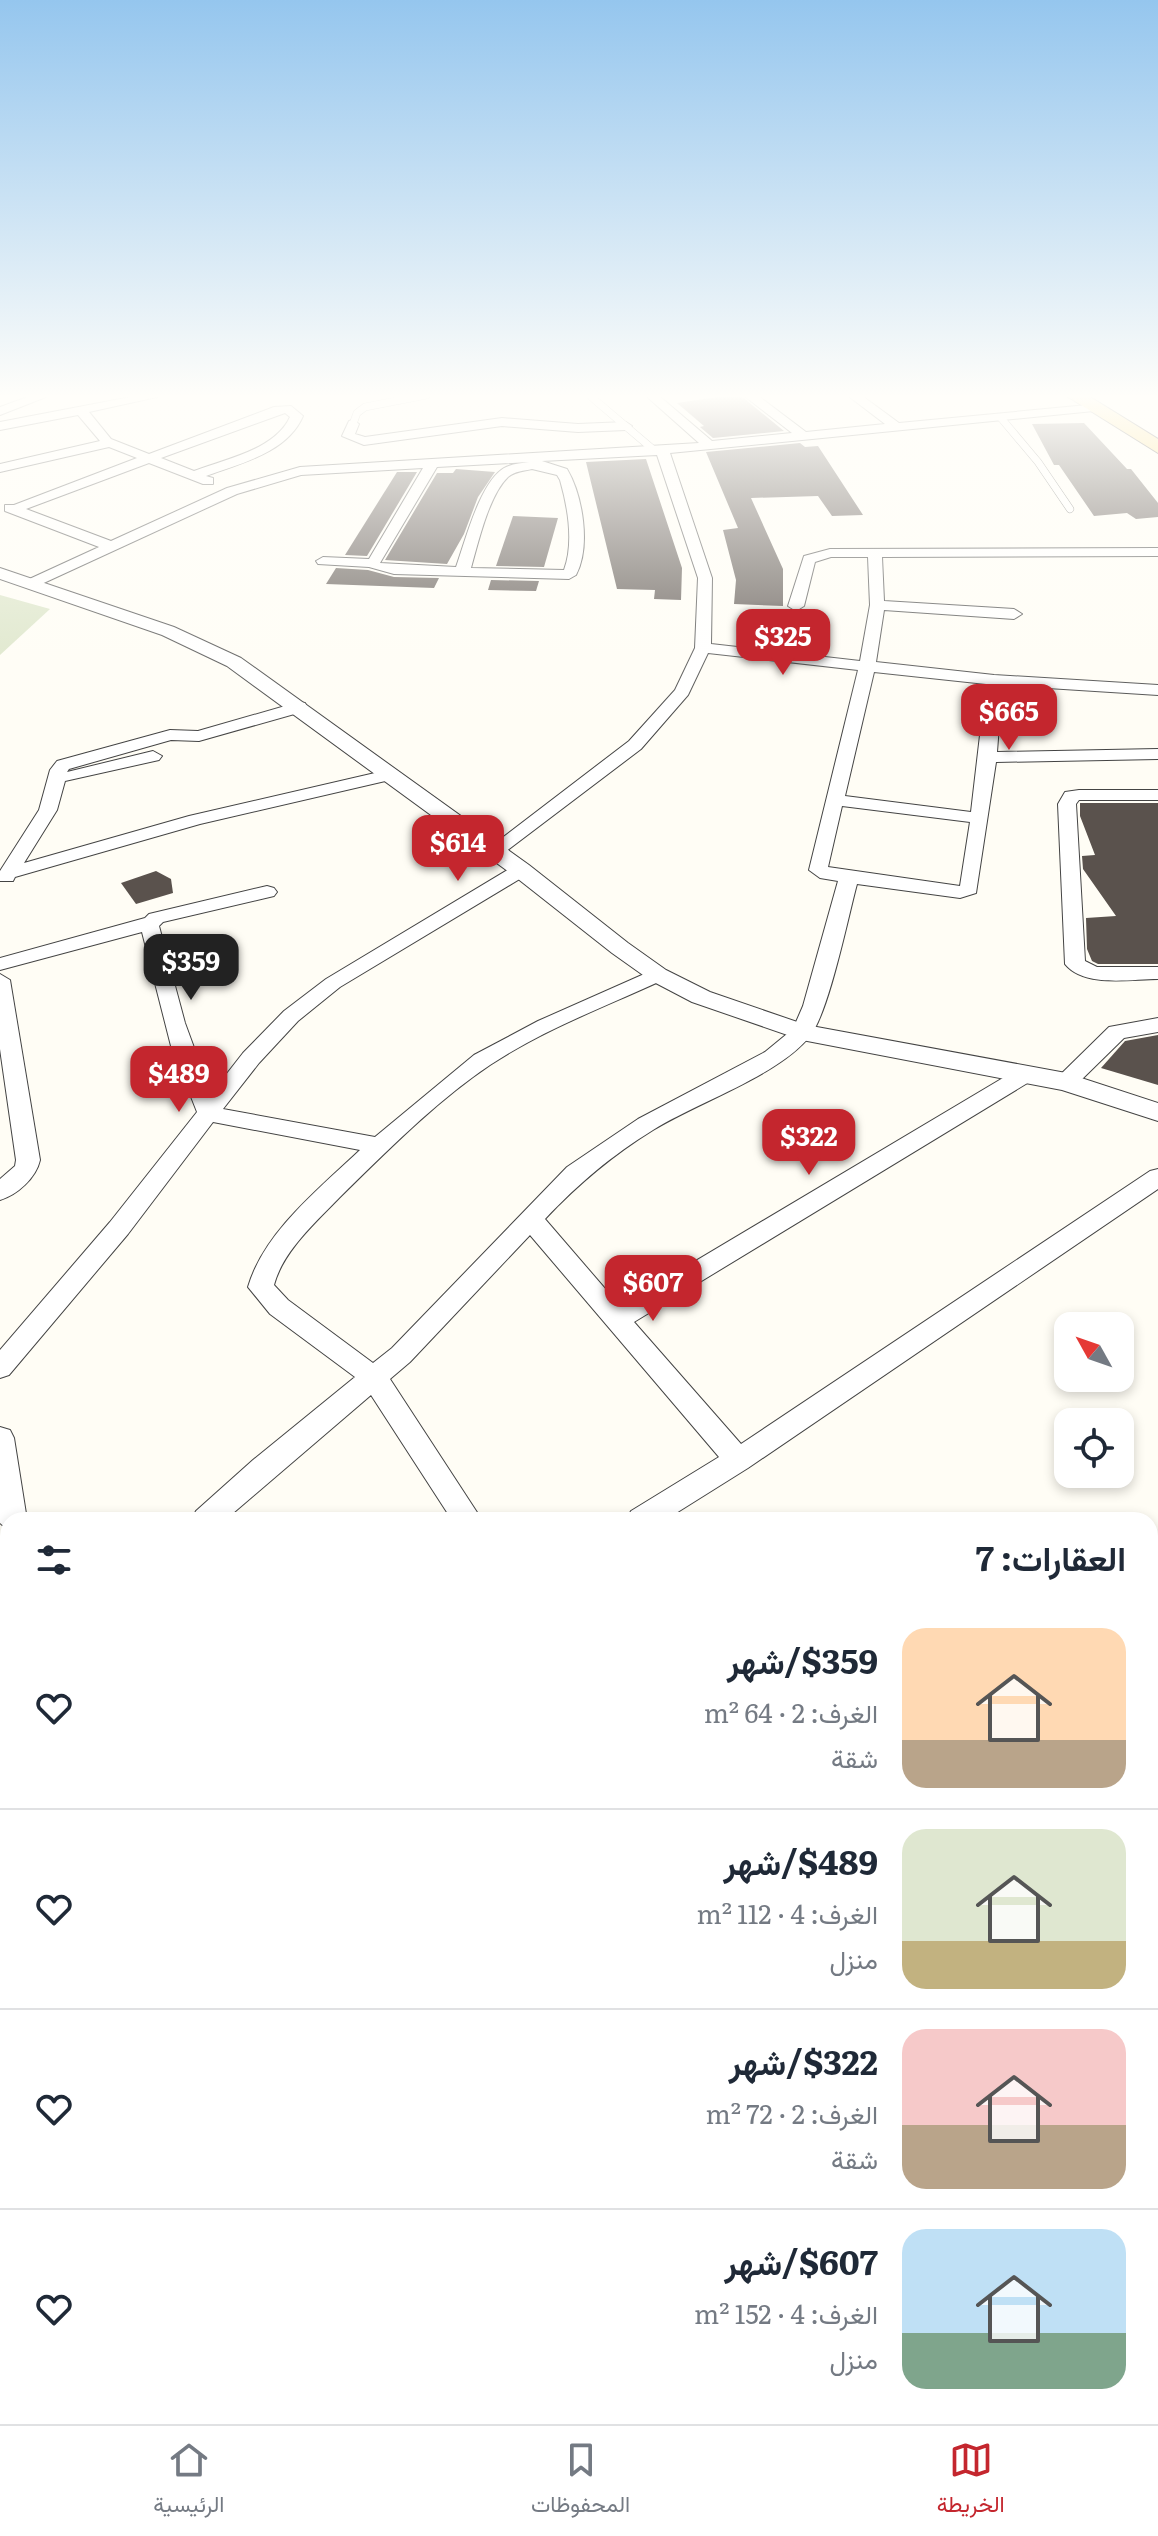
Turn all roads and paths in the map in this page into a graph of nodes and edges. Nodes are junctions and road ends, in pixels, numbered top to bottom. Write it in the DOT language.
graph roads {
  1 [pos="194,508"];
  2 [pos="406,508"];
  3 [pos="485,508"];
  4 [pos="573,508"];
  5 [pos="679,508"];
  6 [pos="15,509"];
  7 [pos="110,546"];
  8 [pos="875,551"];
  9 [pos="1158,552"];
  10 [pos="323,561"];
  11 [pos="373,563"];
  12 [pos="462,572"];
  13 [pos="0,573"];
  14 [pos="30,584"];
  15 [pos="877,605"];
  16 [pos="796,606"];
  17 [pos="1014,614"];
  18 [pos="703,648"];
  19 [pos="867,666"];
  20 [pos="994,680"];
  21 [pos="1158,690"];
  22 [pos="299,707"];
  23 [pos="1158,754"];
  24 [pos="988,757"];
  25 [pos="388,775"];
  26 [pos="1158,795"];
  27 [pos="836,800"];
  28 [pos="979,818"];
  29 [pos="494,851"];
  30 [pos="521,870"];
  31 [pos="849,877"];
  32 [pos="4,879"];
  33 [pos="267,892"];
  34 [pos="148,926"];
  35 [pos="0,964"];
  36 [pos="1158,973"];
  37 [pos="658,975"];
  38 [pos="0,980"];
  39 [pos="1158,1025"];
  40 [pos="802,1032"];
  41 [pos="1026,1074"];
  42 [pos="1066,1082"];
  43 [pos="1158,1112"];
  44 [pos="209,1114"];
  45 [pos="379,1146"];
  46 [pos="1158,1177"];
  47 [pos="0,1192"];
  48 [pos="530,1218"];
  49 [pos="617,1320"];
  50 [pos="0,1368"];
  51 [pos="375,1379"];
  52 [pos="0,1438"];
  53 [pos="738,1460"];
  54 [pos="12,1512"];
  55 [pos="215,1512"];
  56 [pos="463,1512"];
  57 [pos="654,1512"];
  1 -- 7 [label="street"];
  2 -- 11 [label="street"];
  3 -- 12 [label="street"];
  4 -- 12 [label="street"];
  5 -- 18 [label="street"];
  6 -- 7 [label="street"];
  7 -- 14 [label="street"];
  8 -- 9 [label="street"];
  8 -- 15 [label="street"];
  8 -- 16 [label="street"];
  10 -- 11 [label="street"];
  11 -- 12 [label="street"];
  13 -- 14 [label="street"];
  14 -- 22 [label="street"];
  15 -- 17 [label="street"];
  15 -- 19 [label="street"];
  18 -- 19 [label="street"];
  18 -- 29 [label="street"];
  19 -- 20 [label="street"];
  19 -- 27 [label="street"];
  20 -- 21 [label="street"];
  20 -- 24 [label="street"];
  22 -- 25 [label="street"];
  22 -- 32 [label="street"];
  23 -- 24 [label="street"];
  24 -- 28 [label="street"];
  25 -- 29 [label="street"];
  25 -- 32 [label="street"];
  26 -- 36 [label="street"];
  27 -- 28 [label="street"];
  27 -- 31 [label="street"];
  28 -- 31 [label="street"];
  29 -- 30 [label="street"];
  30 -- 37 [label="street"];
  30 -- 44 [label="street"];
  31 -- 40 [label="street"];
  33 -- 34 [label="street"];
  34 -- 35 [label="street"];
  34 -- 44 [label="street"];
  37 -- 40 [label="street"];
  37 -- 45 [label="street"];
  38 -- 47 [label="street"];
  39 -- 42 [label="street"];
  40 -- 41 [label="street"];
  40 -- 48 [label="street"];
  41 -- 42 [label="street"];
  41 -- 49 [label="street"];
  42 -- 43 [label="street"];
  44 -- 45 [label="street"];
  44 -- 50 [label="street"];
  45 -- 51 [label="street"];
  46 -- 53 [label="street"];
  48 -- 49 [label="street"];
  48 -- 51 [label="street"];
  49 -- 53 [label="street"];
  51 -- 55 [label="street"];
  51 -- 56 [label="street"];
  52 -- 54 [label="street"];
  53 -- 57 [label="street"];
}
